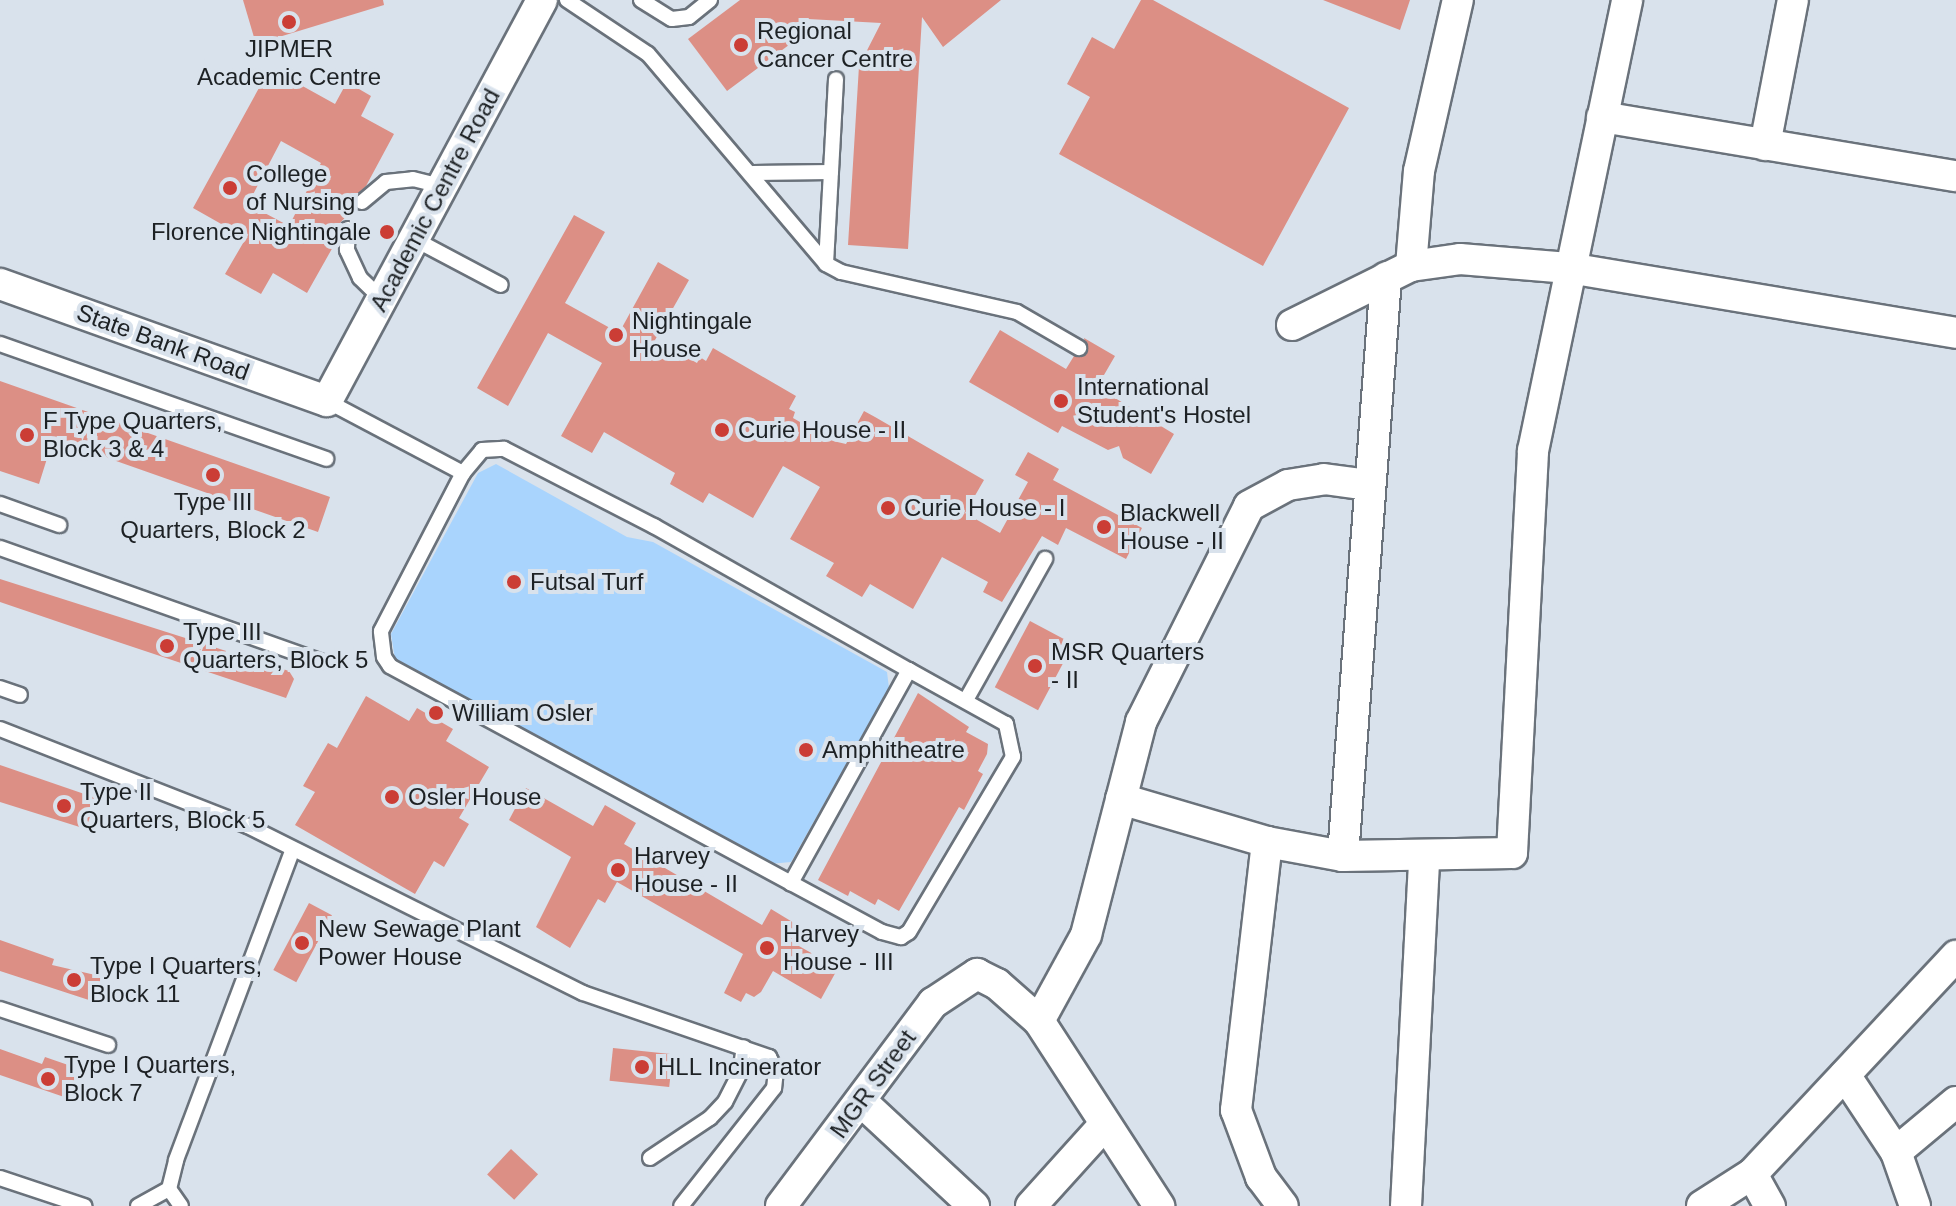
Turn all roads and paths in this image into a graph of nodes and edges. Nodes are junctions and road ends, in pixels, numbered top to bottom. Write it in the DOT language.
graph roads {
  1 [pos="641,0"];
  2 [pos="710,0"];
  3 [pos="1458,0"];
  4 [pos="1627,0"];
  5 [pos="1793,0"];
  6 [pos="543,2"];
  7 [pos="836,79"];
  8 [pos="1602,117"];
  9 [pos="1765,145"];
  10 [pos="831,172"];
  11 [pos="753,173"];
  12 [pos="1956,176"];
  13 [pos="443,186"];
  14 [pos="362,202"];
  15 [pos="348,229"];
  16 [pos="414,239"];
  17 [pos="826,264"];
  18 [pos="1569,268"];
  19 [pos="1399,272"];
  20 [pos="0,284"];
  21 [pos="501,285"];
  22 [pos="382,299"];
  23 [pos="1292,325"];
  24 [pos="1956,333"];
  25 [pos="0,344"];
  26 [pos="1079,348"];
  27 [pos="327,401"];
  28 [pos="326,459"];
  29 [pos="463,473"];
  30 [pos="1368,485"];
  31 [pos="0,504"];
  32 [pos="59,525"];
  33 [pos="0,548"];
  34 [pos="1045,559"];
  35 [pos="319,661"];
  36 [pos="909,670"];
  37 [pos="0,688"];
  38 [pos="20,695"];
  39 [pos="966,700"];
  40 [pos="0,729"];
  41 [pos="1121,799"];
  42 [pos="1267,842"];
  43 [pos="293,849"];
  44 [pos="1343,856"];
  45 [pos="1424,858"];
  46 [pos="791,883"];
  47 [pos="1956,956"];
  48 [pos="0,1009"];
  49 [pos="1039,1021"];
  50 [pos="108,1045"];
  51 [pos="744,1047"];
  52 [pos="1845,1075"];
  53 [pos="862,1102"];
  54 [pos="1956,1102"];
  55 [pos="1105,1124"];
  56 [pos="1896,1152"];
  57 [pos="650,1158"];
  58 [pos="1752,1174"];
  59 [pos="0,1178"];
  60 [pos="169,1189"];
  61 [pos="74,1206"];
  62 [pos="84,1206"];
  63 [pos="138,1206"];
  64 [pos="181,1206"];
  65 [pos="681,1206"];
  66 [pos="781,1206"];
  67 [pos="974,1206"];
  68 [pos="1031,1206"];
  69 [pos="1159,1206"];
  70 [pos="1283,1206"];
  71 [pos="1406,1206"];
  72 [pos="1702,1206"];
  73 [pos="1770,1206"];
  74 [pos="1915,1206"];
  1 -- 2 [label="lane"];
  3 -- 19 [label="street"];
  4 -- 8 [label="street"];
  5 -- 9 [label="street"];
  6 -- 11 [label="lane"];
  6 -- 13 [label="street, Academic Centre Road"];
  7 -- 10 [label="lane"];
  8 -- 9 [label="street"];
  8 -- 18 [label="street"];
  9 -- 12 [label="street"];
  10 -- 11 [label="lane"];
  10 -- 17 [label="lane"];
  11 -- 17 [label="lane"];
  13 -- 14 [label="lane"];
  13 -- 16 [label="street, Academic Centre Road"];
  15 -- 22 [label="lane"];
  16 -- 21 [label="lane"];
  16 -- 22 [label="street, Academic Centre Road"];
  17 -- 26 [label="lane"];
  18 -- 19 [label="street"];
  18 -- 24 [label="street"];
  18 -- 45 [label="street"];
  19 -- 23 [label="street"];
  19 -- 30 [label="street"];
  20 -- 27 [label="street, State Bank Road"];
  22 -- 27 [label="street, Academic Centre Road"];
  25 -- 28 [label="lane"];
  27 -- 29 [label="lane"];
  29 -- 36 [label="lane"];
  29 -- 46 [label="lane"];
  30 -- 41 [label="street"];
  30 -- 44 [label="street"];
  31 -- 32 [label="lane"];
  33 -- 35 [label="lane"];
  34 -- 39 [label="lane"];
  36 -- 39 [label="lane"];
  36 -- 46 [label="lane"];
  37 -- 38 [label="lane"];
  39 -- 46 [label="lane"];
  40 -- 43 [label="lane"];
  41 -- 42 [label="street"];
  41 -- 49 [label="street"];
  42 -- 44 [label="street"];
  42 -- 70 [label="street"];
  43 -- 51 [label="lane"];
  43 -- 60 [label="lane"];
  44 -- 45 [label="street"];
  45 -- 71 [label="street"];
  47 -- 52 [label="street"];
  48 -- 50 [label="lane"];
  49 -- 53 [label="street, MGR Street"];
  49 -- 55 [label="street"];
  51 -- 57 [label="lane"];
  51 -- 65 [label="lane"];
  52 -- 56 [label="street"];
  52 -- 58 [label="street"];
  53 -- 66 [label="street, MGR Street"];
  53 -- 67 [label="street"];
  54 -- 56 [label="street"];
  55 -- 68 [label="street"];
  55 -- 69 [label="street"];
  56 -- 74 [label="street"];
  58 -- 72 [label="street"];
  58 -- 73 [label="street"];
  59 -- 61 [label="lane"];
  60 -- 63 [label="lane"];
  60 -- 64 [label="lane"];
  61 -- 62 [label="lane"];
}
